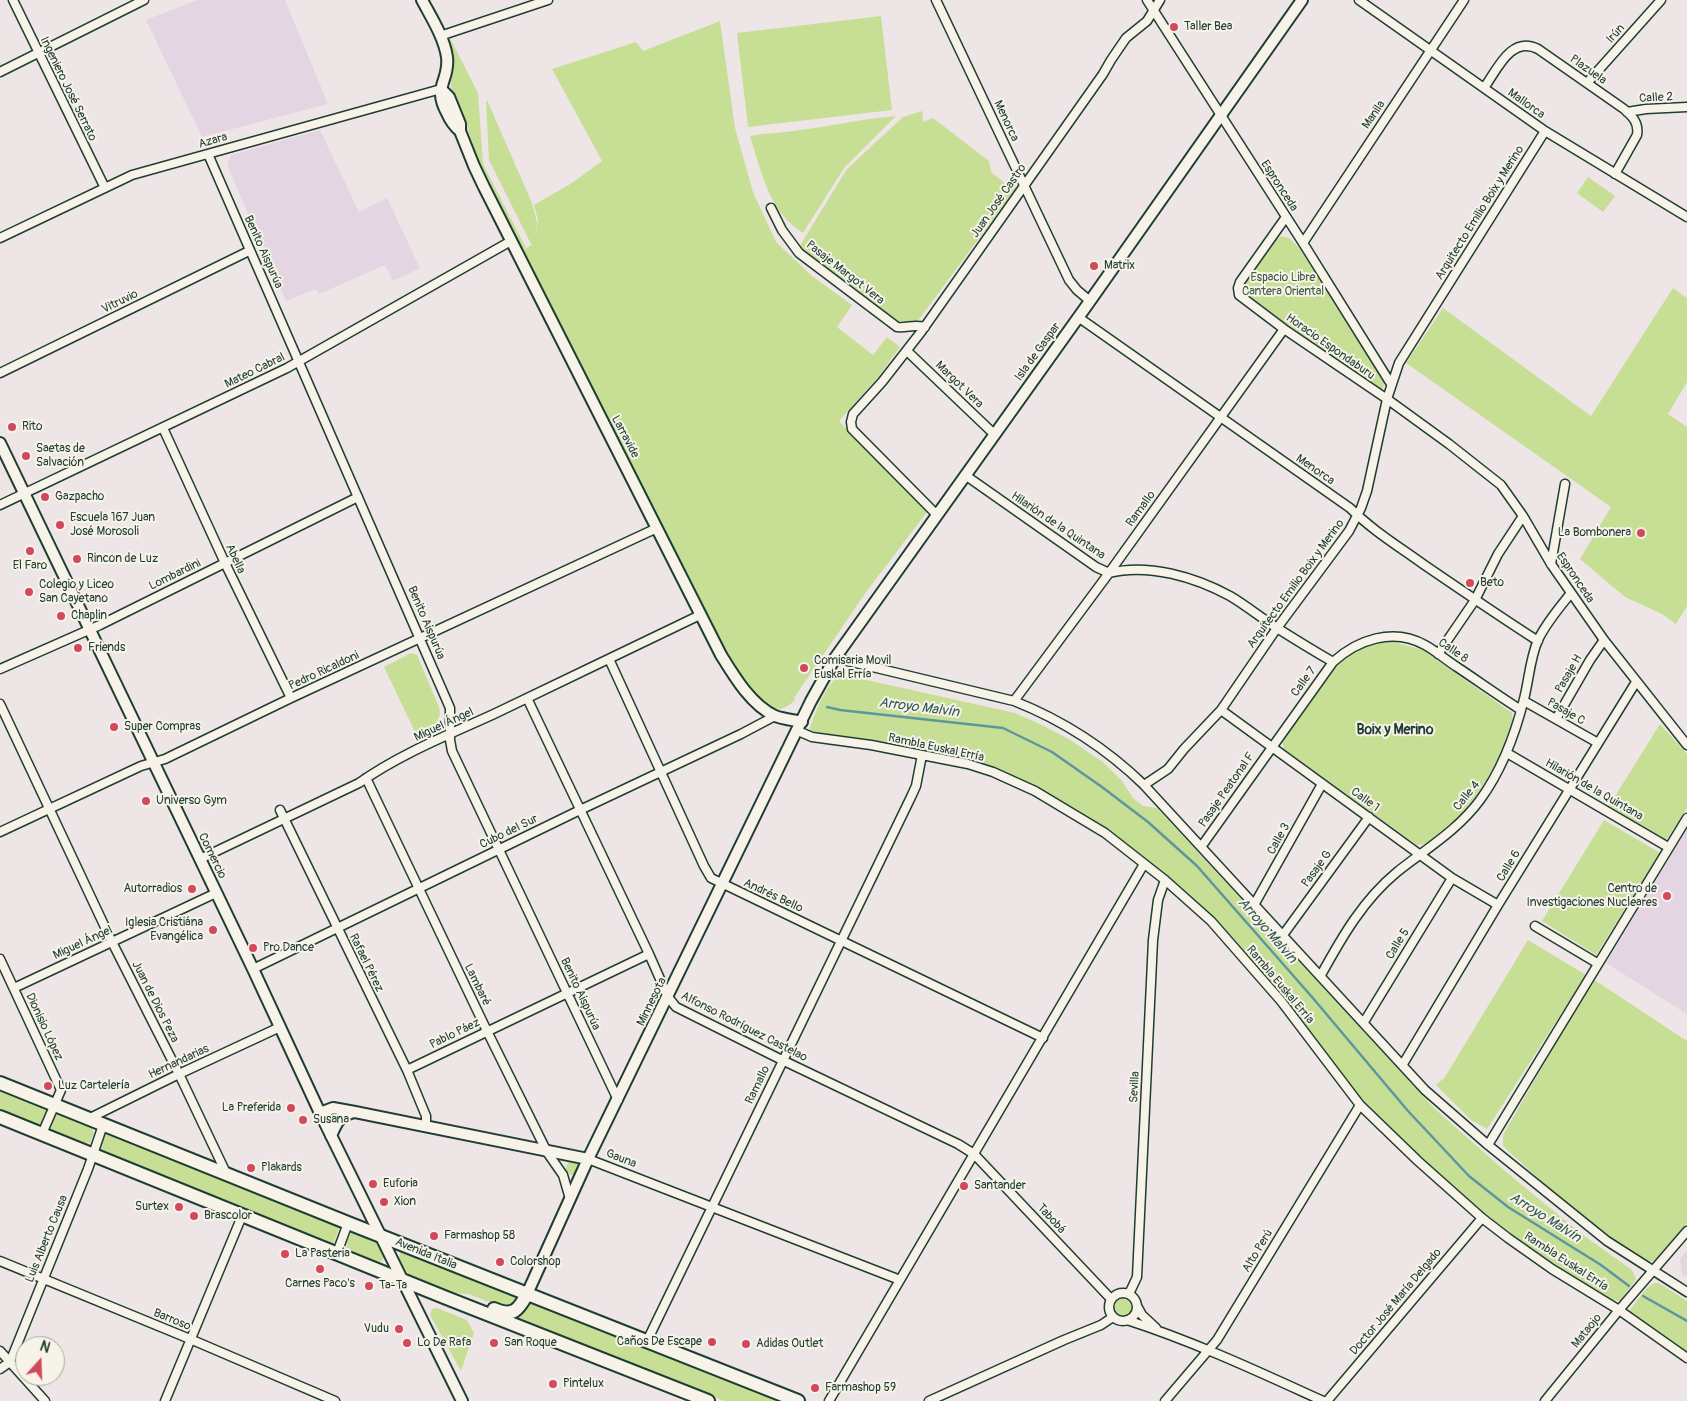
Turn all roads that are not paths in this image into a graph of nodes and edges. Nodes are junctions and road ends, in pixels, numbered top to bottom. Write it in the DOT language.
graph roads {
  1 [pos="13,0"];
  2 [pos="144,0"];
  3 [pos="422,0"];
  4 [pos="548,0"];
  5 [pos="936,0"];
  6 [pos="1147,0"];
  7 [pos="1160,0"];
  8 [pos="1302,0"];
  9 [pos="1359,0"];
  10 [pos="1464,0"];
  11 [pos="1661,0"];
  12 [pos="1153,10"];
  13 [pos="440,36"];
  14 [pos="1431,50"];
  15 [pos="38,54"];
  16 [pos="0,72"];
  17 [pos="1587,83"];
  18 [pos="1484,88"];
  19 [pos="441,89"];
  20 [pos="1687,108"];
  21 [pos="1627,112"];
  22 [pos="1220,115"];
  23 [pos="1545,131"];
  24 [pos="208,154"];
  25 [pos="1614,174"];
  26 [pos="1024,185"];
  27 [pos="105,188"];
  28 [pos="771,208"];
  29 [pos="1687,216"];
  30 [pos="1286,217"];
  31 [pos="0,238"];
  32 [pos="511,241"];
  33 [pos="1303,243"];
  34 [pos="249,251"];
  35 [pos="1090,301"];
  36 [pos="1078,317"];
  37 [pos="925,327"];
  38 [pos="1284,329"];
  39 [pos="907,351"];
  40 [pos="299,362"];
  41 [pos="0,373"];
  42 [pos="1392,384"];
  43 [pos="1387,399"];
  44 [pos="1220,418"];
  45 [pos="163,428"];
  46 [pos="994,434"];
  47 [pos="0,443"];
  48 [pos="965,475"];
  49 [pos="1566,484"];
  50 [pos="24,493"];
  51 [pos="358,497"];
  52 [pos="0,505"];
  53 [pos="936,515"];
  54 [pos="1357,515"];
  55 [pos="1523,516"];
  56 [pos="657,528"];
  57 [pos="224,563"];
  58 [pos="1551,564"];
  59 [pos="1109,573"];
  60 [pos="1571,593"];
  61 [pos="1475,600"];
  62 [pos="700,615"];
  63 [pos="1277,628"];
  64 [pos="89,629"];
  65 [pos="420,639"];
  66 [pos="1604,640"];
  67 [pos="1364,641"];
  68 [pos="1538,641"];
  69 [pos="1438,654"];
  70 [pos="835,658"];
  71 [pos="609,659"];
  72 [pos="1333,662"];
  73 [pos="0,669"];
  74 [pos="1636,682"];
  75 [pos="291,698"];
  76 [pos="527,698"];
  77 [pos="1524,700"];
  78 [pos="1014,701"];
  79 [pos="0,704"];
  80 [pos="1221,710"];
  81 [pos="1521,710"];
  82 [pos="775,716"];
  83 [pos="1556,719"];
  84 [pos="800,727"];
  85 [pos="450,733"];
  86 [pos="1598,743"];
  87 [pos="1687,745"];
  88 [pos="1272,747"];
  89 [pos="1507,753"];
  90 [pos="922,756"];
  91 [pos="154,762"];
  92 [pos="661,772"];
  93 [pos="366,778"];
  94 [pos="1322,784"];
  95 [pos="1144,785"];
  96 [pos="1570,788"];
  97 [pos="49,808"];
  98 [pos="280,810"];
  99 [pos="580,810"];
  100 [pos="1369,817"];
  101 [pos="1687,818"];
  102 [pos="285,820"];
  103 [pos="0,832"];
  104 [pos="1201,847"];
  105 [pos="1668,847"];
  106 [pos="499,850"];
  107 [pos="1420,855"];
  108 [pos="200,859"];
  109 [pos="1144,864"];
  110 [pos="1452,878"];
  111 [pos="1165,880"];
  112 [pos="723,884"];
  113 [pos="417,888"];
  114 [pos="216,893"];
  115 [pos="1498,904"];
  116 [pos="1254,905"];
  117 [pos="1535,926"];
  118 [pos="336,927"];
  119 [pos="1283,935"];
  120 [pos="842,941"];
  121 [pos="112,942"];
  122 [pos="649,954"];
  123 [pos="0,959"];
  124 [pos="1597,963"];
  125 [pos="253,969"];
  126 [pos="1321,976"];
  127 [pos="14,988"];
  128 [pos="567,993"];
  129 [pos="668,998"];
  130 [pos="1364,1022"];
  131 [pos="280,1027"];
  132 [pos="487,1031"];
  133 [pos="1043,1038"];
  134 [pos="782,1060"];
  135 [pos="1403,1064"];
  136 [pos="407,1070"];
  137 [pos="179,1074"];
  138 [pos="0,1083"];
  139 [pos="618,1100"];
  140 [pos="55,1105"];
  141 [pos="1360,1105"];
  142 [pos="355,1112"];
  143 [pos="320,1113"];
  144 [pos="0,1117"];
  145 [pos="88,1119"];
  146 [pos="104,1125"];
  147 [pos="426,1127"];
  148 [pos="42,1134"];
  149 [pos="332,1136"];
  150 [pos="1488,1145"];
  151 [pos="547,1152"];
  152 [pos="974,1154"];
  153 [pos="92,1155"];
  154 [pos="588,1159"];
  155 [pos="227,1175"];
  156 [pos="570,1199"];
  157 [pos="712,1208"];
  158 [pos="242,1216"];
  159 [pos="1482,1218"];
  160 [pos="348,1223"];
  161 [pos="1687,1231"];
  162 [pos="380,1235"];
  163 [pos="337,1253"];
  164 [pos="0,1261"];
  165 [pos="1654,1271"];
  166 [pos="43,1279"];
  167 [pos="401,1279"];
  168 [pos="900,1280"];
  169 [pos="1687,1292"];
  170 [pos="527,1294"];
  171 [pos="1129,1294"];
  172 [pos="444,1297"];
  173 [pos="1111,1299"];
  174 [pos="1137,1306"];
  175 [pos="1619,1310"];
  176 [pos="1113,1317"];
  177 [pos="1127,1320"];
  178 [pos="1159,1330"];
  179 [pos="190,1339"];
  180 [pos="647,1341"];
  181 [pos="1210,1350"];
  182 [pos="0,1351"];
  183 [pos="1687,1358"];
  184 [pos="10,1362"];
  185 [pos="0,1369"];
  186 [pos="45,1401"];
  187 [pos="165,1401"];
  188 [pos="335,1401"];
  189 [pos="462,1401"];
  190 [pos="708,1401"];
  191 [pos="798,1401"];
  192 [pos="829,1401"];
  193 [pos="929,1401"];
  194 [pos="1165,1401"];
  195 [pos="1325,1401"];
  196 [pos="1545,1401"];
  1 -- 15 [label="street, Ingeniero José Serrato"];
  2 -- 15 [label="street"];
  3 -- 13 [label="street, Larravide"];
  4 -- 13 [label="street"];
  5 -- 26 [label="street, Menorca"];
  6 -- 12 [label="street, Espronceda"];
  7 -- 12 [label="street, Juan José Castro"];
  8 -- 22 [label="street, Isla de Gaspar"];
  9 -- 14 [label="street, Mallorca"];
  10 -- 14 [label="street, Manila"];
  11 -- 17 [label="street, Irún"];
  12 -- 22 [label="street, Espronceda"];
  12 -- 26 [label="street, Juan José Castro"];
  13 -- 19 [label="street, Larravide"];
  14 -- 18 [label="street, Mallorca"];
  14 -- 33 [label="street, Manila"];
  15 -- 16 [label="street"];
  15 -- 27 [label="street, Ingeniero José Serrato"];
  17 -- 18 [label="street, Plazuela"];
  17 -- 21 [label="street, Plazuela"];
  18 -- 23 [label="street, Mallorca"];
  19 -- 24 [label="street, Azara"];
  19 -- 32 [label="street, Larravide"];
  20 -- 21 [label="street, Calle 2"];
  21 -- 25 [label="street, Plazuela"];
  22 -- 30 [label="street, Espronceda"];
  22 -- 35 [label="street, Isla de Gaspar"];
  23 -- 25 [label="street, Mallorca"];
  23 -- 42 [label="street, Arquitecto Emilio Boix y Merino"];
  24 -- 27 [label="street, Azara"];
  24 -- 34 [label="street, Benito Aispurúa"];
  25 -- 29 [label="street, Mallorca"];
  26 -- 35 [label="street, Menorca"];
  26 -- 37 [label="street, Juan José Castro"];
  27 -- 31 [label="street, Azara"];
  28 -- 37 [label="street, Pasaje Margot Vera"];
  30 -- 33 [label="street, Espronceda"];
  30 -- 38 [label="street, Horacio Espondaburu"];
  32 -- 40 [label="street, Mateo Cabral"];
  32 -- 56 [label="street, Larravide"];
  33 -- 42 [label="street, Espronceda"];
  34 -- 40 [label="street, Benito Aispurúa"];
  34 -- 41 [label="street, Vitruvio"];
  35 -- 36 [label="street, Isla de Gaspar"];
  36 -- 44 [label="street, Menorca"];
  36 -- 46 [label="street, Isla de Gaspar"];
  37 -- 39 [label="street, Juan José Castro"];
  38 -- 43 [label="street, Horacio Espondaburu"];
  38 -- 44 [label="street, Ramallo"];
  39 -- 46 [label="street, Margot Vera"];
  39 -- 53 [label="street, Juan José Castro"];
  40 -- 45 [label="street, Mateo Cabral"];
  40 -- 51 [label="street, Benito Aispurúa"];
  42 -- 43 [label="street, Arquitecto Emilio Boix y Merino"];
  43 -- 54 [label="street, Arquitecto Emilio Boix y Merino"];
  43 -- 55 [label="street, Espronceda"];
  44 -- 54 [label="street, Menorca"];
  44 -- 59 [label="street, Ramallo"];
  45 -- 50 [label="street, Mateo Cabral"];
  45 -- 57 [label="street, Abella"];
  46 -- 48 [label="street, Isla de Gaspar"];
  47 -- 50 [label="street, Comercio"];
  48 -- 53 [label="street, Isla de Gaspar"];
  48 -- 59 [label="street, Hilarión de la Quintana"];
  49 -- 58 [label="street"];
  50 -- 52 [label="street, Mateo Cabral"];
  50 -- 64 [label="street, Comercio"];
  51 -- 57 [label="street, Lombardini"];
  51 -- 65 [label="street, Benito Aispurúa"];
  53 -- 70 [label="street, Isla de Gaspar"];
  54 -- 61 [label="street, Menorca"];
  54 -- 63 [label="street, Arquitecto Emilio Boix y Merino"];
  55 -- 58 [label="street, Espronceda"];
  55 -- 61 [label="street"];
  56 -- 62 [label="street, Larravide"];
  56 -- 65 [label="street, Pedro Ricaldoni"];
  57 -- 64 [label="street, Lombardini"];
  57 -- 75 [label="street, Abella"];
  58 -- 60 [label="street, Espronceda"];
  59 -- 63 [label="street, Hilarión de la Quintana"];
  59 -- 78 [label="street, Ramallo"];
  60 -- 66 [label="street, Espronceda"];
  60 -- 68 [label="street, Calle 4"];
  61 -- 68 [label="street, Menorca"];
  61 -- 69 [label="street"];
  62 -- 71 [label="street, Miguel Ángel"];
  62 -- 82 [label="street, Larravide"];
  63 -- 72 [label="street, Hilarión de la Quintana"];
  63 -- 80 [label="street, Arquitecto Emilio Boix y Merino"];
  64 -- 73 [label="street, Lombardini"];
  64 -- 91 [label="street, Comercio"];
  65 -- 75 [label="street, Pedro Ricaldoni"];
  65 -- 85 [label="street, Benito Aispurúa"];
  66 -- 74 [label="street, Espronceda"];
  66 -- 83 [label="street, Pasaje H"];
  67 -- 69 [label="street, Calle 8"];
  67 -- 72 [label="street, Calle 7"];
  68 -- 77 [label="street, Calle 4"];
  69 -- 81 [label="street, Calle 8"];
  70 -- 78 [label="street"];
  70 -- 84 [label="street, Isla de Gaspar"];
  71 -- 76 [label="street, Miguel Ángel"];
  71 -- 92 [label="street, Andrés Bello"];
  72 -- 88 [label="street, Calle 7"];
  74 -- 86 [label="street, Calle 6"];
  74 -- 87 [label="street, Espronceda"];
  75 -- 91 [label="street, Pedro Ricaldoni"];
  76 -- 85 [label="street, Miguel Ángel"];
  76 -- 99 [label="street, Alfonso Rodríguez Castelao"];
  77 -- 81 [label="street, Calle 4"];
  77 -- 83 [label="street, Pasaje C"];
  78 -- 95 [label="street"];
  79 -- 97 [label="street, Juan de Dios Peza"];
  80 -- 88 [label="street, Calle 1"];
  80 -- 95 [label="street, Arquitecto Emilio Boix y Merino"];
  81 -- 89 [label="street, Calle 4"];
  82 -- 84 [label="street, Larravide"];
  82 -- 92 [label="street, Cubo del Sur"];
  83 -- 86 [label="street, Pasaje C"];
  84 -- 90 [label="street, Rambla Euskal Erría"];
  84 -- 112 [label="street, Minnesota"];
  85 -- 93 [label="street, Miguel Ángel"];
  85 -- 106 [label="street, Benito Aispurúa"];
  86 -- 96 [label="street, Calle 6"];
  88 -- 94 [label="street, Calle 1"];
  88 -- 104 [label="street, Pasaje Peatonal F"];
  89 -- 96 [label="street, Hilarión de la Quintana"];
  89 -- 107 [label="street, Calle 4"];
  90 -- 109 [label="street, Rambla Euskal Erría"];
  90 -- 120 [label="street, Ramallo"];
  91 -- 97 [label="street, Pedro Ricaldoni"];
  91 -- 108 [label="street, Comercio"];
  92 -- 99 [label="street, Cubo del Sur"];
  92 -- 112 [label="street, Andrés Bello"];
  93 -- 102 [label="street, Miguel Ángel"];
  93 -- 113 [label="street, Lambaré"];
  94 -- 100 [label="street, Calle 1"];
  94 -- 116 [label="street, Calle 3"];
  95 -- 104 [label="street"];
  96 -- 105 [label="street, Hilarión de la Quintana"];
  96 -- 115 [label="street, Calle 6"];
  97 -- 103 [label="street, Pedro Ricaldoni"];
  97 -- 121 [label="street, Juan de Dios Peza"];
  98 -- 102 [label="street, Rafael Pérez"];
  99 -- 106 [label="street, Cubo del Sur"];
  99 -- 122 [label="street, Alfonso Rodríguez Castelao"];
  100 -- 107 [label="street, Calle 1"];
  100 -- 119 [label="street, Pasaje G"];
  101 -- 105 [label="street"];
  102 -- 108 [label="street, Miguel Ángel"];
  102 -- 118 [label="street, Rafael Pérez"];
  104 -- 116 [label="street"];
  105 -- 124 [label="street"];
  106 -- 113 [label="street, Cubo del Sur"];
  106 -- 128 [label="street, Benito Aispurúa"];
  107 -- 110 [label="street, Calle 1"];
  107 -- 126 [label="street, Calle 4"];
  108 -- 114 [label="street, Comercio"];
  109 -- 111 [label="street, Rambla Euskal Erría"];
  109 -- 133 [label="street"];
  110 -- 115 [label="street, Calle 1"];
  110 -- 130 [label="street, Calle 5"];
  111 -- 141 [label="street, Rambla Euskal Erría"];
  111 -- 171 [label="street, Sevilla"];
  112 -- 120 [label="street, Andrés Bello"];
  112 -- 129 [label="street, Minnesota"];
  113 -- 118 [label="street, Cubo del Sur"];
  113 -- 132 [label="street, Lambaré"];
  114 -- 121 [label="street, Miguel Ángel"];
  114 -- 125 [label="street, Comercio"];
  115 -- 135 [label="street, Calle 6"];
  116 -- 119 [label="street"];
  117 -- 124 [label="street"];
  118 -- 125 [label="street, Cubo del Sur"];
  118 -- 136 [label="street, Rafael Pérez"];
  119 -- 126 [label="street"];
  120 -- 133 [label="street, Andrés Bello"];
  120 -- 134 [label="street, Ramallo"];
  121 -- 127 [label="street, Miguel Ángel"];
  121 -- 137 [label="street, Juan de Dios Peza"];
  122 -- 128 [label="street, Pablo Páez"];
  122 -- 129 [label="street, Alfonso Rodríguez Castelao"];
  123 -- 127 [label="street, Dionisio López"];
  124 -- 150 [label="street"];
  125 -- 131 [label="street, Comercio"];
  126 -- 130 [label="street"];
  127 -- 140 [label="street, Dionisio López"];
  128 -- 132 [label="street, Pablo Páez"];
  128 -- 139 [label="street, Benito Aispurúa"];
  129 -- 134 [label="street, Alfonso Rodríguez Castelao"];
  129 -- 139 [label="street, Minnesota"];
  130 -- 135 [label="street"];
  131 -- 137 [label="street, Hernandarias"];
  131 -- 143 [label="street, Comercio"];
  132 -- 136 [label="street, Pablo Páez"];
  132 -- 151 [label="street, Lambaré"];
  133 -- 152 [label="street"];
  134 -- 152 [label="street, Alfonso Rodríguez Castelao"];
  134 -- 157 [label="street, Ramallo"];
  135 -- 150 [label="street"];
  136 -- 147 [label="street, Rafael Pérez"];
  137 -- 145 [label="street, Hernandarias"];
  137 -- 155 [label="street, Juan de Dios Peza"];
  138 -- 140 [label="main road, Avenida Italia"];
  139 -- 154 [label="street, Minnesota"];
  140 -- 145 [label="main road, Avenida Italia"];
  140 -- 148 [label="street"];
  141 -- 159 [label="street, Rambla Euskal Erría"];
  141 -- 181 [label="street, Alto Perú"];
  142 -- 143 [label="street, Gauna"];
  142 -- 147 [label="street, Gauna"];
  142 -- 149 [label="street"];
  143 -- 149 [label="street, Comercio"];
  144 -- 148 [label="main road"];
  145 -- 146 [label="main road, Avenida Italia"];
  146 -- 153 [label="street, Luis Alberto Causa"];
  146 -- 155 [label="main road, Avenida Italia"];
  147 -- 151 [label="street, Gauna"];
  148 -- 153 [label="main road"];
  149 -- 162 [label="street, Comercio"];
  150 -- 165 [label="street"];
  151 -- 154 [label="street, Gauna"];
  151 -- 156 [label="street, Lambaré"];
  152 -- 168 [label="street"];
  152 -- 173 [label="street, Tabobá"];
  153 -- 158 [label="main road"];
  153 -- 166 [label="street, Luis Alberto Causa"];
  154 -- 156 [label="street, Minnesota"];
  154 -- 157 [label="street, Gauna"];
  155 -- 160 [label="main road, Avenida Italia"];
  156 -- 170 [label="street, Minnesota"];
  157 -- 168 [label="street, Gauna"];
  157 -- 180 [label="street, Ramallo"];
  158 -- 163 [label="main road"];
  158 -- 179 [label="street"];
  159 -- 175 [label="street, Rambla Euskal Erría"];
  159 -- 195 [label="street, Doctor José María Delgado"];
  160 -- 162 [label="main road, Avenida Italia"];
  160 -- 163 [label="street"];
  161 -- 165 [label="street, Mataojo"];
  162 -- 167 [label="street, Comercio"];
  162 -- 170 [label="main road, Avenida Italia"];
  163 -- 167 [label="main road"];
  164 -- 166 [label="street, Barroso"];
  165 -- 169 [label="street"];
  165 -- 175 [label="street, Mataojo"];
  166 -- 179 [label="street, Barroso"];
  166 -- 184 [label="street, Luis Alberto Causa"];
  167 -- 172 [label="main road"];
  167 -- 189 [label="street, Comercio"];
  168 -- 192 [label="street"];
  170 -- 172 [label="main road"];
  170 -- 180 [label="main road, Avenida Italia"];
  171 -- 173 [label="street"];
  171 -- 174 [label="street"];
  172 -- 190 [label="main road"];
  173 -- 176 [label="street"];
  174 -- 177 [label="street"];
  174 -- 178 [label="street"];
  175 -- 183 [label="street, Rambla Euskal Erría"];
  175 -- 196 [label="street, Mataojo"];
  176 -- 177 [label="street"];
  176 -- 193 [label="street"];
  177 -- 178 [label="street"];
  178 -- 181 [label="street"];
  179 -- 187 [label="street"];
  179 -- 188 [label="street, Barroso"];
  180 -- 191 [label="main road, Avenida Italia"];
  181 -- 194 [label="street, Alto Perú"];
  181 -- 195 [label="street"];
  182 -- 184 [label="street"];
  184 -- 185 [label="street"];
  184 -- 186 [label="street"];
}
